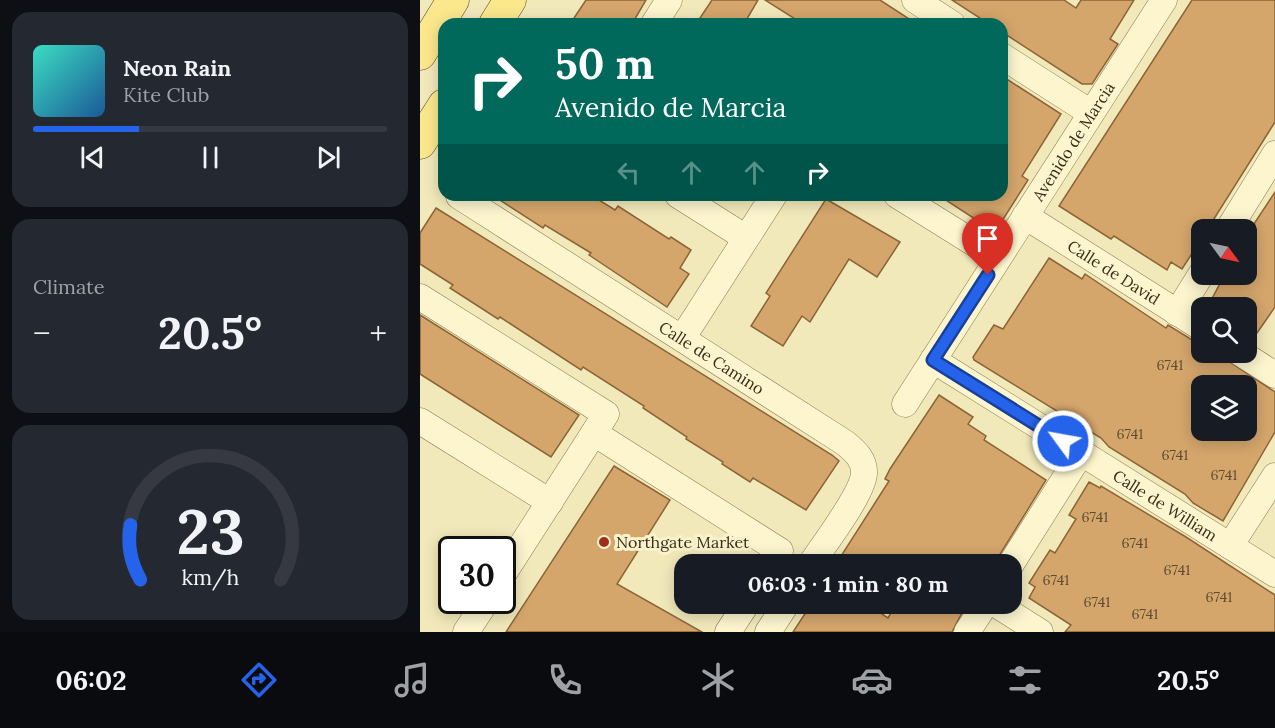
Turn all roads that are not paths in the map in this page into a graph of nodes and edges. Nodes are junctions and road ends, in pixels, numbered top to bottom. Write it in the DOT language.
graph roads {
  1 [pos="453,0"];
  2 [pos="510,0"];
  3 [pos="669,0"];
  4 [pos="915,0"];
  5 [pos="1164,0"];
  6 [pos="442,18"];
  7 [pos="499,18"];
  8 [pos="658,18"];
  9 [pos="943,18"];
  10 [pos="438,25"];
  11 [pos="420,54"];
  12 [pos="1008,60"];
  13 [pos="1091,113"];
  14 [pos="438,114"];
  15 [pos="420,143"];
  16 [pos="1275,154"];
  17 [pos="467,201"];
  18 [pos="687,201"];
  19 [pos="770,201"];
  20 [pos="907,201"];
  21 [pos="1026,216"];
  22 [pos="1235,219"];
  23 [pos="746,238"];
  24 [pos="998,258"];
  25 [pos="1194,285"];
  26 [pos="420,297"];
  27 [pos="1177,313"];
  28 [pos="1191,321"];
  29 [pos="683,337"];
  30 [pos="933,360"];
  31 [pos="1256,363"];
  32 [pos="1275,375"];
  33 [pos="905,404"];
  34 [pos="420,421"];
  35 [pos="594,433"];
  36 [pos="1081,453"];
  37 [pos="1275,476"];
  38 [pos="550,502"];
  39 [pos="1230,546"];
  40 [pos="516,554"];
  41 [pos="778,554"];
  42 [pos="817,554"];
  43 [pos="1017,554"];
  44 [pos="1275,574"];
  45 [pos="478,614"];
  46 [pos="740,614"];
  47 [pos="780,614"];
  48 [pos="979,614"];
  49 [pos="1011,614"];
  50 [pos="466,632"];
  51 [pos="728,632"];
  52 [pos="768,632"];
  53 [pos="968,632"];
  54 [pos="1040,632"];
  1 -- 6 [label="main road"];
  2 -- 7 [label="main road"];
  3 -- 8 [label="street"];
  4 -- 9 [label="street"];
  5 -- 13 [label="street, Avenido de Marcia"];
  10 -- 11 [label="main road"];
  12 -- 13 [label="street"];
  13 -- 21 [label="street, Avenido de Marcia"];
  14 -- 15 [label="main road"];
  16 -- 22 [label="street"];
  17 -- 29 [label="street, Calle de Camino"];
  18 -- 23 [label="street"];
  19 -- 23 [label="street"];
  20 -- 24 [label="street"];
  21 -- 24 [label="street, Avenido de Marcia"];
  21 -- 27 [label="street, Calle de David"];
  23 -- 29 [label="street"];
  24 -- 30 [label="street, Avenido de Marcia"];
  25 -- 27 [label="street"];
  26 -- 35 [label="street"];
  27 -- 28 [label="street, Calle de David"];
  29 -- 42 [label="street, Calle de Camino"];
  30 -- 33 [label="street, Avenido de Marcia"];
  30 -- 36 [label="street, Calle de William"];
  31 -- 32 [label="street"];
  34 -- 38 [label="street"];
  35 -- 38 [label="street"];
  35 -- 41 [label="street"];
  36 -- 39 [label="street, Calle de William"];
  36 -- 43 [label="street"];
  37 -- 39 [label="street"];
  38 -- 40 [label="street"];
  39 -- 44 [label="street, Calle de William"];
  45 -- 50 [label="street"];
  46 -- 51 [label="street"];
  47 -- 52 [label="street"];
  48 -- 53 [label="street"];
  49 -- 54 [label="street"];
}
